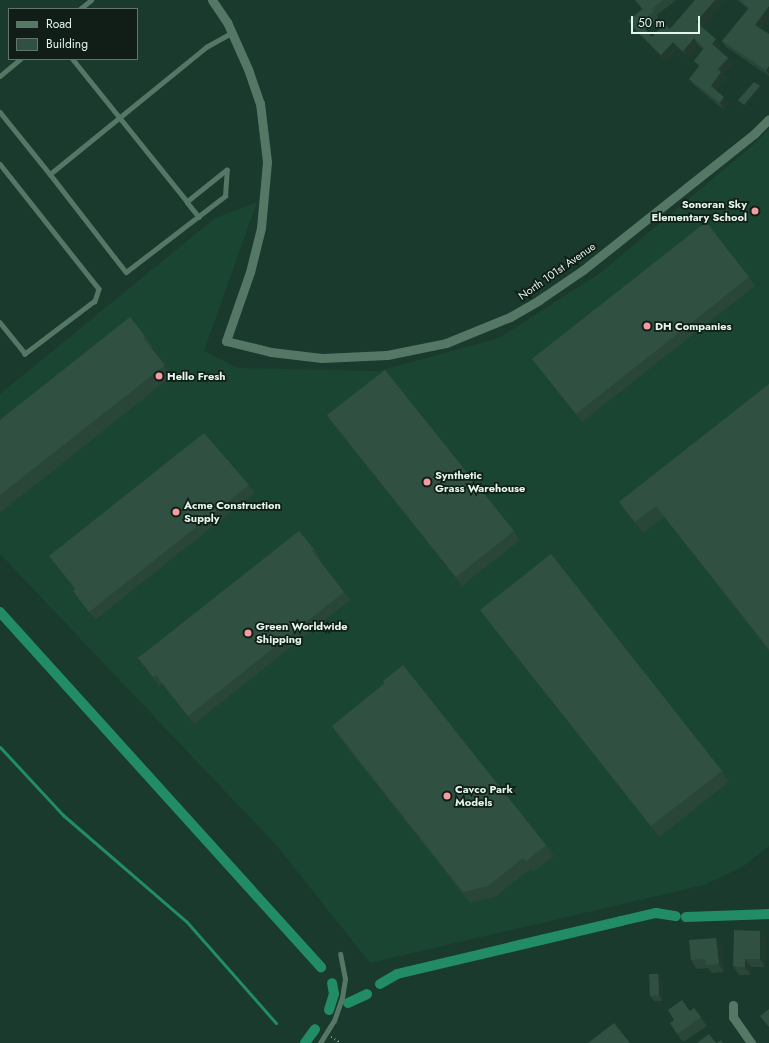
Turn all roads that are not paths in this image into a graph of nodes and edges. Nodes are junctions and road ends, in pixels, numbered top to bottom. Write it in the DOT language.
graph roads {
  1 [pos="91,0"];
  2 [pos="212,0"];
  3 [pos="81,8"];
  4 [pos="233,32"];
  5 [pos="19,60"];
  6 [pos="73,60"];
  7 [pos="0,76"];
  8 [pos="0,112"];
  9 [pos="119,118"];
  10 [pos="769,119"];
  11 [pos="0,164"];
  12 [pos="50,174"];
  13 [pos="187,202"];
  14 [pos="199,216"];
  15 [pos="0,323"];
  16 [pos="340,954"];
  17 [pos="733,1005"];
  18 [pos="320,1043"];
  19 [pos="751,1043"];
  1 -- 3 [label="lane"];
  2 -- 4 [label="street"];
  4 -- 9 [label="lane"];
  4 -- 10 [label="street, North 101st Avenue"];
  5 -- 7 [label="lane"];
  6 -- 9 [label="lane"];
  8 -- 12 [label="lane"];
  9 -- 12 [label="lane"];
  9 -- 13 [label="lane"];
  11 -- 15 [label="lane"];
  12 -- 14 [label="lane"];
  13 -- 14 [label="lane"];
  13 -- 14 [label="lane"];
  16 -- 18 [label="lane"];
  17 -- 19 [label="street"];
}
